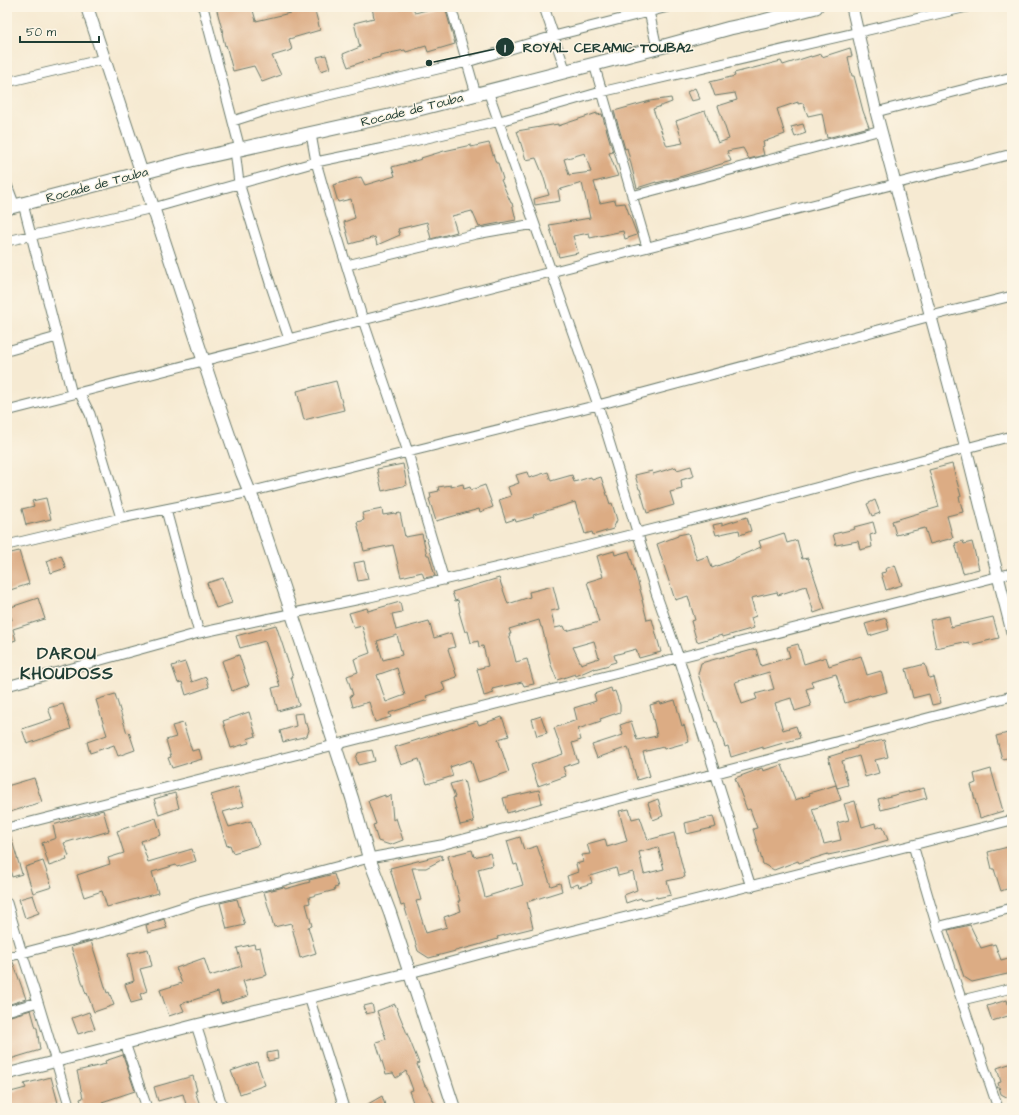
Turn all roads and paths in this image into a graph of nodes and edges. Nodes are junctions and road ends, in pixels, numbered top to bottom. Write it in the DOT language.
graph roads {
  1 [pos="87,7"];
  2 [pos="203,7"];
  3 [pos="451,7"];
  4 [pos="544,7"];
  5 [pos="668,7"];
  6 [pos="816,7"];
  7 [pos="852,7"];
  8 [pos="967,7"];
  9 [pos="648,9"];
  10 [pos="858,34"];
  11 [pos="554,36"];
  12 [pos="657,48"];
  13 [pos="104,59"];
  14 [pos="467,62"];
  15 [pos="594,64"];
  16 [pos="566,72"];
  17 [pos="1012,77"];
  18 [pos="7,82"];
  19 [pos="482,92"];
  20 [pos="601,92"];
  21 [pos="876,112"];
  22 [pos="233,121"];
  23 [pos="500,121"];
  24 [pos="881,130"];
  25 [pos="311,134"];
  26 [pos="238,150"];
  27 [pos="1012,154"];
  28 [pos="316,162"];
  29 [pos="142,173"];
  30 [pos="239,183"];
  31 [pos="896,184"];
  32 [pos="7,185"];
  33 [pos="632,196"];
  34 [pos="15,206"];
  35 [pos="153,208"];
  36 [pos="534,224"];
  37 [pos="31,235"];
  38 [pos="7,241"];
  39 [pos="647,247"];
  40 [pos="347,265"];
  41 [pos="551,272"];
  42 [pos="1012,296"];
  43 [pos="931,316"];
  44 [pos="363,320"];
  45 [pos="57,337"];
  46 [pos="289,339"];
  47 [pos="7,351"];
  48 [pos="204,360"];
  49 [pos="76,393"];
  50 [pos="598,405"];
  51 [pos="7,411"];
  52 [pos="1012,436"];
  53 [pos="966,448"];
  54 [pos="408,452"];
  55 [pos="250,492"];
  56 [pos="166,510"];
  57 [pos="121,518"];
  58 [pos="638,533"];
  59 [pos="7,545"];
  60 [pos="1012,573"];
  61 [pos="998,577"];
  62 [pos="444,580"];
  63 [pos="291,614"];
  64 [pos="1012,632"];
  65 [pos="199,633"];
  66 [pos="679,658"];
  67 [pos="7,686"];
  68 [pos="1012,696"];
  69 [pos="335,745"];
  70 [pos="716,773"];
  71 [pos="1012,820"];
  72 [pos="7,828"];
  73 [pos="913,845"];
  74 [pos="369,858"];
  75 [pos="751,887"];
  76 [pos="7,903"];
  77 [pos="1012,908"];
  78 [pos="937,927"];
  79 [pos="22,953"];
  80 [pos="7,957"];
  81 [pos="410,973"];
  82 [pos="1012,988"];
  83 [pos="309,997"];
  84 [pos="962,1000"];
  85 [pos="38,1002"];
  86 [pos="7,1011"];
  87 [pos="196,1025"];
  88 [pos="125,1043"];
  89 [pos="56,1062"];
  90 [pos="7,1074"];
  91 [pos="70,1108"];
  92 [pos="146,1108"];
  93 [pos="223,1108"];
  94 [pos="344,1108"];
  95 [pos="454,1108"];
  96 [pos="998,1108"];
  1 -- 13 [label="main road"];
  2 -- 22 [label="street"];
  3 -- 14 [label="street"];
  4 -- 11 [label="street"];
  5 -- 9 [label="street"];
  6 -- 12 [label="main road, Rocade de Touba"];
  7 -- 10 [label="street"];
  8 -- 10 [label="street"];
  9 -- 11 [label="street"];
  9 -- 12 [label="street"];
  10 -- 20 [label="street"];
  10 -- 21 [label="street"];
  11 -- 14 [label="street"];
  11 -- 16 [label="street"];
  12 -- 15 [label="main road, Rocade de Touba"];
  13 -- 18 [label="street"];
  13 -- 29 [label="main road"];
  14 -- 19 [label="street"];
  14 -- 22 [label="street"];
  15 -- 16 [label="main road, Rocade de Touba"];
  15 -- 20 [label="street"];
  16 -- 19 [label="main road, Rocade de Touba"];
  17 -- 21 [label="street"];
  19 -- 23 [label="street"];
  19 -- 25 [label="main road, Rocade de Touba"];
  20 -- 23 [label="street"];
  20 -- 33 [label="street"];
  21 -- 24 [label="street"];
  22 -- 26 [label="street"];
  23 -- 28 [label="street"];
  23 -- 36 [label="street"];
  24 -- 31 [label="street"];
  24 -- 33 [label="street"];
  25 -- 26 [label="main road, Rocade de Touba"];
  25 -- 28 [label="street"];
  26 -- 29 [label="main road, Rocade de Touba"];
  26 -- 30 [label="street"];
  27 -- 31 [label="street"];
  28 -- 30 [label="street"];
  28 -- 40 [label="street"];
  29 -- 34 [label="main road, Rocade de Touba"];
  29 -- 35 [label="main road"];
  30 -- 35 [label="street"];
  30 -- 46 [label="street"];
  31 -- 39 [label="street"];
  31 -- 43 [label="street"];
  32 -- 34 [label="street"];
  33 -- 39 [label="street"];
  34 -- 37 [label="street"];
  35 -- 37 [label="street"];
  35 -- 48 [label="main road"];
  36 -- 40 [label="street"];
  36 -- 41 [label="street"];
  37 -- 38 [label="street"];
  37 -- 45 [label="street"];
  39 -- 41 [label="street"];
  40 -- 44 [label="street"];
  41 -- 44 [label="street"];
  41 -- 50 [label="street"];
  42 -- 43 [label="street"];
  43 -- 50 [label="street"];
  43 -- 53 [label="street"];
  44 -- 46 [label="street"];
  44 -- 54 [label="street"];
  45 -- 47 [label="street"];
  45 -- 49 [label="street"];
  46 -- 48 [label="street"];
  48 -- 49 [label="street"];
  48 -- 55 [label="main road"];
  49 -- 51 [label="street"];
  49 -- 57 [label="street"];
  50 -- 54 [label="street"];
  50 -- 58 [label="street"];
  52 -- 53 [label="street"];
  53 -- 58 [label="street"];
  53 -- 61 [label="street"];
  54 -- 55 [label="street"];
  54 -- 62 [label="street"];
  55 -- 56 [label="street"];
  55 -- 63 [label="main road"];
  56 -- 57 [label="street"];
  56 -- 65 [label="street"];
  57 -- 59 [label="street"];
  58 -- 62 [label="street"];
  58 -- 66 [label="street"];
  60 -- 61 [label="street"];
  61 -- 64 [label="street"];
  61 -- 66 [label="street"];
  62 -- 63 [label="street"];
  63 -- 65 [label="street"];
  63 -- 69 [label="main road"];
  65 -- 67 [label="street"];
  66 -- 69 [label="street"];
  66 -- 70 [label="street"];
  68 -- 70 [label="street"];
  69 -- 72 [label="street"];
  69 -- 74 [label="main road"];
  70 -- 74 [label="street"];
  70 -- 75 [label="street"];
  71 -- 73 [label="street"];
  73 -- 75 [label="street"];
  73 -- 78 [label="street"];
  74 -- 79 [label="street"];
  74 -- 81 [label="main road"];
  75 -- 81 [label="street"];
  76 -- 79 [label="street"];
  77 -- 78 [label="street"];
  78 -- 84 [label="street"];
  79 -- 80 [label="street"];
  79 -- 85 [label="street"];
  81 -- 83 [label="street"];
  81 -- 95 [label="main road"];
  82 -- 84 [label="street"];
  83 -- 87 [label="street"];
  83 -- 94 [label="street"];
  84 -- 96 [label="street"];
  85 -- 86 [label="street"];
  85 -- 89 [label="street"];
  87 -- 88 [label="street"];
  87 -- 93 [label="street"];
  88 -- 89 [label="street"];
  88 -- 92 [label="street"];
  89 -- 90 [label="street"];
  89 -- 91 [label="street"];
}
